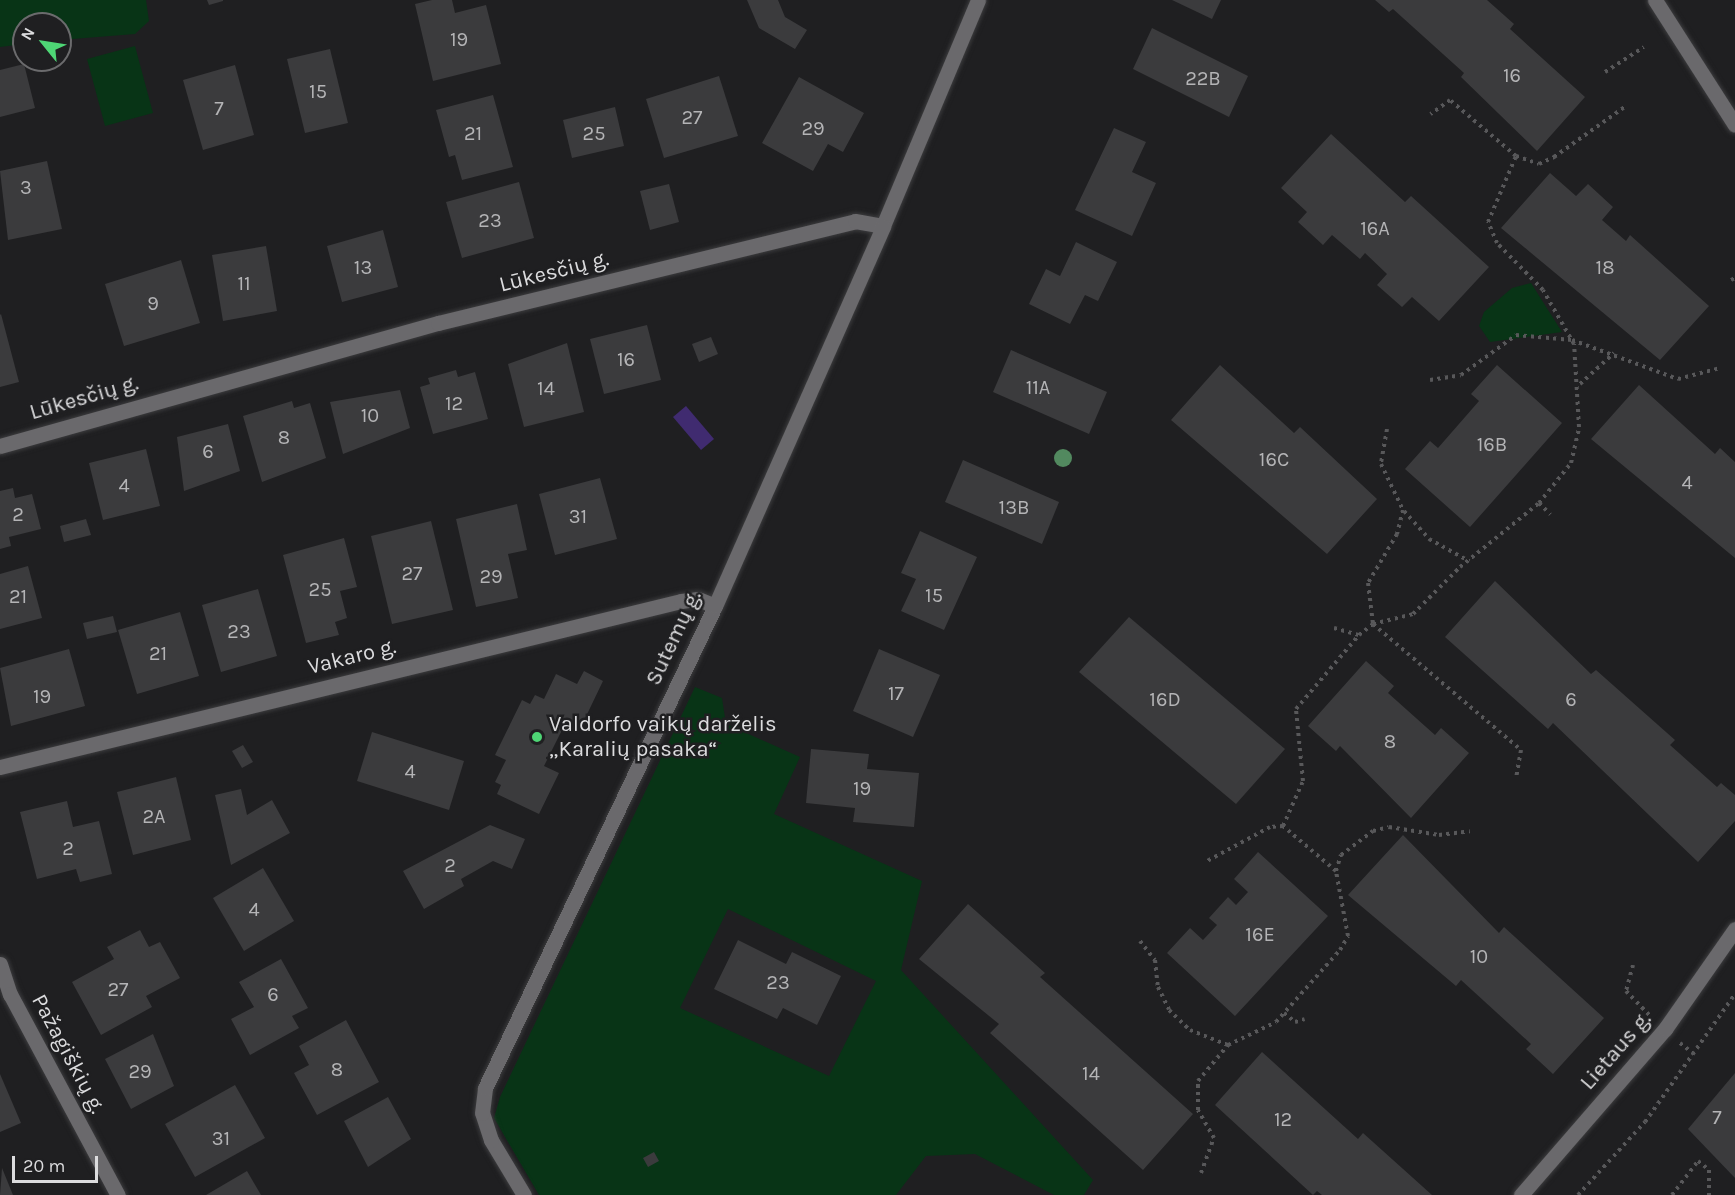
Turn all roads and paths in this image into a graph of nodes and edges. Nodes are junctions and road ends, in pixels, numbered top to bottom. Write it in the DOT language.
graph roads {
  1 [pos="978,0"];
  2 [pos="1654,0"];
  3 [pos="1644,47"];
  4 [pos="1605,72"];
  5 [pos="1626,106"];
  6 [pos="1431,114"];
  7 [pos="1735,125"];
  8 [pos="1516,156"];
  9 [pos="883,226"];
  10 [pos="1572,340"];
  11 [pos="1614,353"];
  12 [pos="1719,368"];
  13 [pos="1430,380"];
  14 [pos="1580,384"];
  15 [pos="1386,429"];
  16 [pos="0,446"];
  17 [pos="1539,503"];
  18 [pos="1403,510"];
  19 [pos="1550,514"];
  20 [pos="1469,561"];
  21 [pos="715,606"];
  22 [pos="1373,624"];
  23 [pos="1334,628"];
  24 [pos="1359,635"];
  25 [pos="0,767"];
  26 [pos="1516,777"];
  27 [pos="1284,826"];
  28 [pos="1470,831"];
  29 [pos="1207,861"];
  30 [pos="1336,871"];
  31 [pos="1735,929"];
  32 [pos="1140,941"];
  33 [pos="0,964"];
  34 [pos="1735,994"];
  35 [pos="1284,1013"];
  36 [pos="1305,1019"];
  37 [pos="1227,1045"];
  38 [pos="1201,1173"];
  39 [pos="118,1195"];
  40 [pos="524,1195"];
  41 [pos="1521,1195"];
  42 [pos="1578,1195"];
  43 [pos="1672,1195"];
  44 [pos="1709,1195"];
  1 -- 9 [label="street"];
  2 -- 7 [label="street"];
  3 -- 4 [label="path"];
  5 -- 8 [label="path"];
  6 -- 8 [label="path"];
  8 -- 10 [label="path"];
  9 -- 16 [label="street, Lūkesčių g."];
  9 -- 21 [label="street, Sutemų g."];
  10 -- 11 [label="path"];
  10 -- 13 [label="path"];
  10 -- 14 [label="path"];
  11 -- 12 [label="path"];
  11 -- 14 [label="path"];
  14 -- 17 [label="path"];
  15 -- 18 [label="path"];
  17 -- 19 [label="path"];
  17 -- 20 [label="path"];
  18 -- 20 [label="path"];
  18 -- 22 [label="path"];
  20 -- 22 [label="path"];
  21 -- 25 [label="street, Vakaro g."];
  21 -- 40 [label="street, Sutemų g."];
  22 -- 24 [label="path"];
  22 -- 26 [label="path"];
  23 -- 24 [label="path"];
  24 -- 27 [label="path"];
  27 -- 29 [label="path"];
  27 -- 30 [label="path"];
  28 -- 30 [label="path"];
  30 -- 35 [label="path"];
  31 -- 41 [label="street, Lietaus g."];
  32 -- 37 [label="path"];
  33 -- 39 [label="street, Pažagiškių g."];
  34 -- 42 [label="path"];
  35 -- 36 [label="path"];
  35 -- 37 [label="path"];
  37 -- 38 [label="path"];
  43 -- 44 [label="path"];
}
